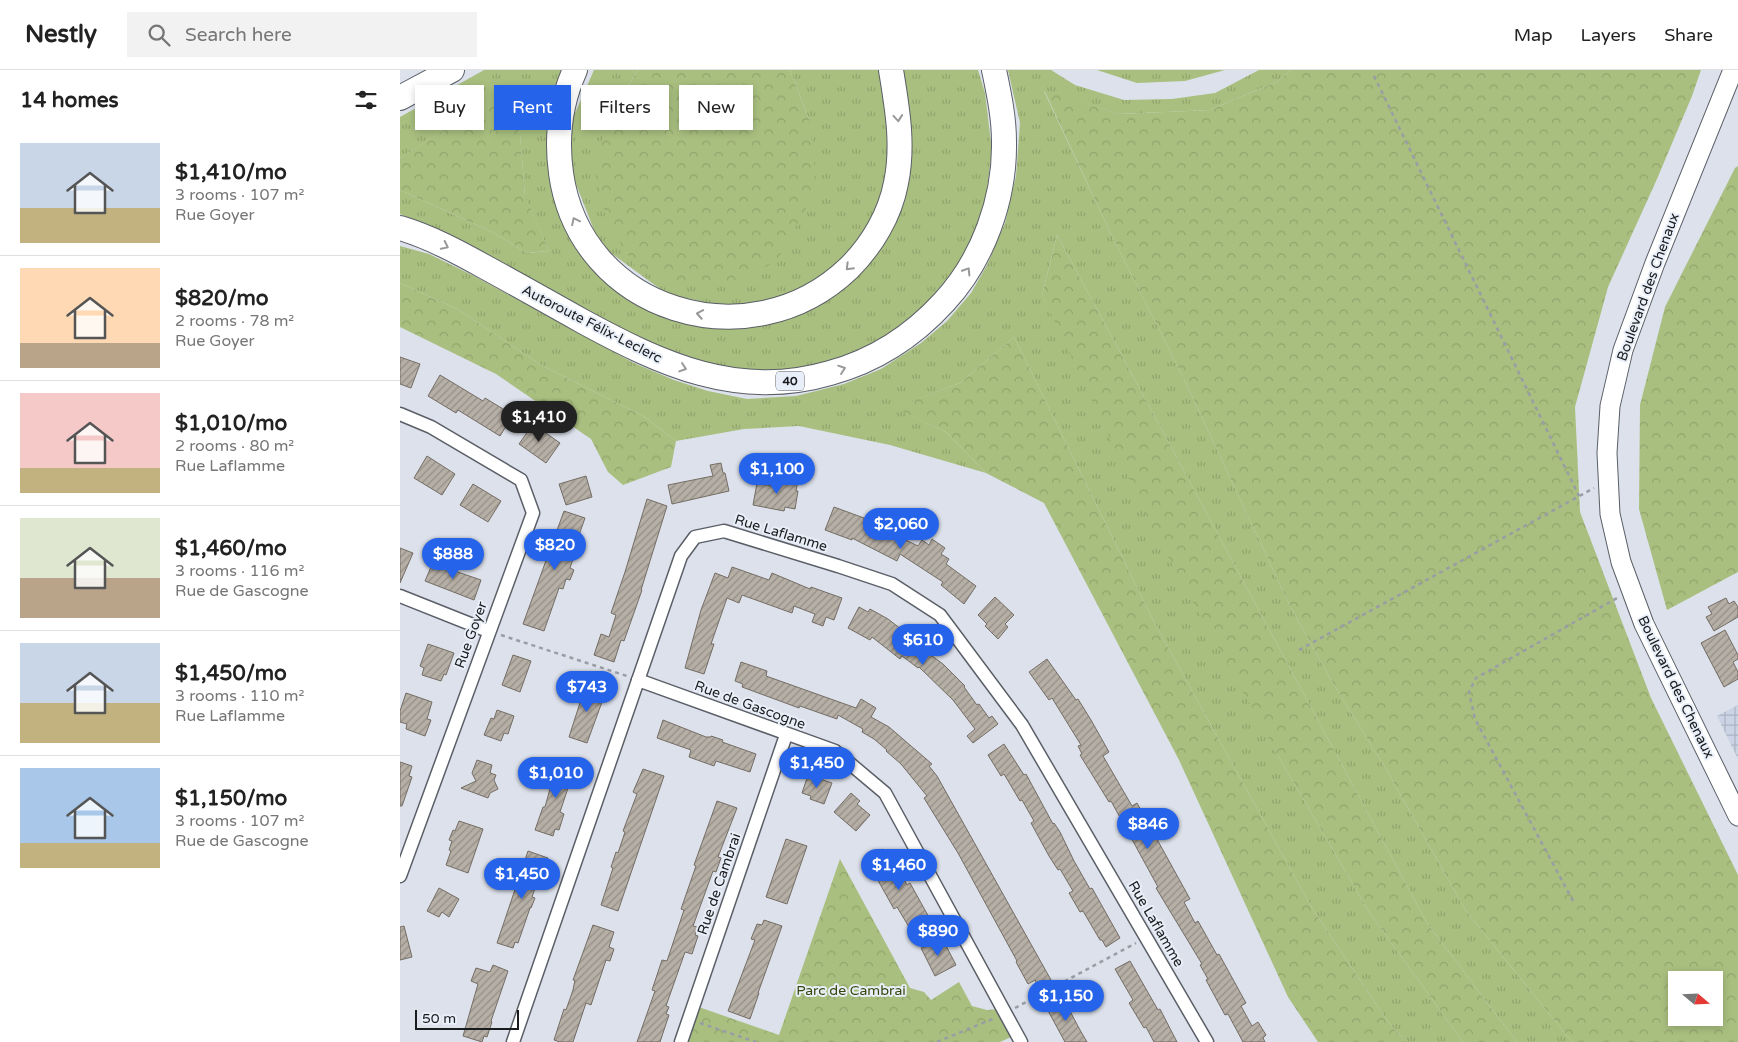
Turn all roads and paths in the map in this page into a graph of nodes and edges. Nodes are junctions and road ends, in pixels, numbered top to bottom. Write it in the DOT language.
graph roads {
  1 [pos="452,70"];
  2 [pos="575,70"];
  3 [pos="891,70"];
  4 [pos="994,70"];
  5 [pos="1733,70"];
  6 [pos="1374,76"];
  7 [pos="400,98"];
  8 [pos="400,228"];
  9 [pos="400,414"];
  10 [pos="1608,480"];
  11 [pos="1579,496"];
  12 [pos="1632,590"];
  13 [pos="400,596"];
  14 [pos="488,631"];
  15 [pos="1299,650"];
  16 [pos="638,680"];
  17 [pos="786,735"];
  18 [pos="1738,816"];
  19 [pos="400,876"];
  20 [pos="1573,901"];
  21 [pos="1146,938"];
  22 [pos="1006,1013"];
  23 [pos="688,1020"];
  24 [pos="513,1042"];
  25 [pos="681,1042"];
  26 [pos="756,1042"];
  27 [pos="937,1042"];
  28 [pos="1022,1042"];
  29 [pos="1207,1042"];
  1 -- 7 [label="highway"];
  3 -- 2 [label="highway, one-way"];
  8 -- 4 [label="highway, Autoroute Félix-Leclerc / 40, one-way"];
  5 -- 10 [label="main road, Boulevard des Chenaux"];
  6 -- 11 [label="path"];
  9 -- 14 [label="street, Rue Goyer"];
  10 -- 11 [label="path"];
  10 -- 12 [label="main road, Boulevard des Chenaux"];
  11 -- 15 [label="path"];
  12 -- 18 [label="main road, Boulevard des Chenaux"];
  12 -- 20 [label="path"];
  13 -- 14 [label="street"];
  14 -- 16 [label="path"];
  14 -- 19 [label="street, Rue Goyer"];
  16 -- 17 [label="street, Rue de Gascogne"];
  16 -- 21 [label="street, Rue Laflamme"];
  16 -- 24 [label="street, Rue Laflamme"];
  17 -- 22 [label="street, Rue de Gascogne"];
  17 -- 23 [label="street, Rue de Cambrai"];
  21 -- 22 [label="path"];
  21 -- 29 [label="street, Rue Laflamme"];
  22 -- 27 [label="path"];
  22 -- 28 [label="street, Rue de Gascogne"];
  23 -- 25 [label="street, Rue de Cambrai"];
  23 -- 26 [label="path"];
}
